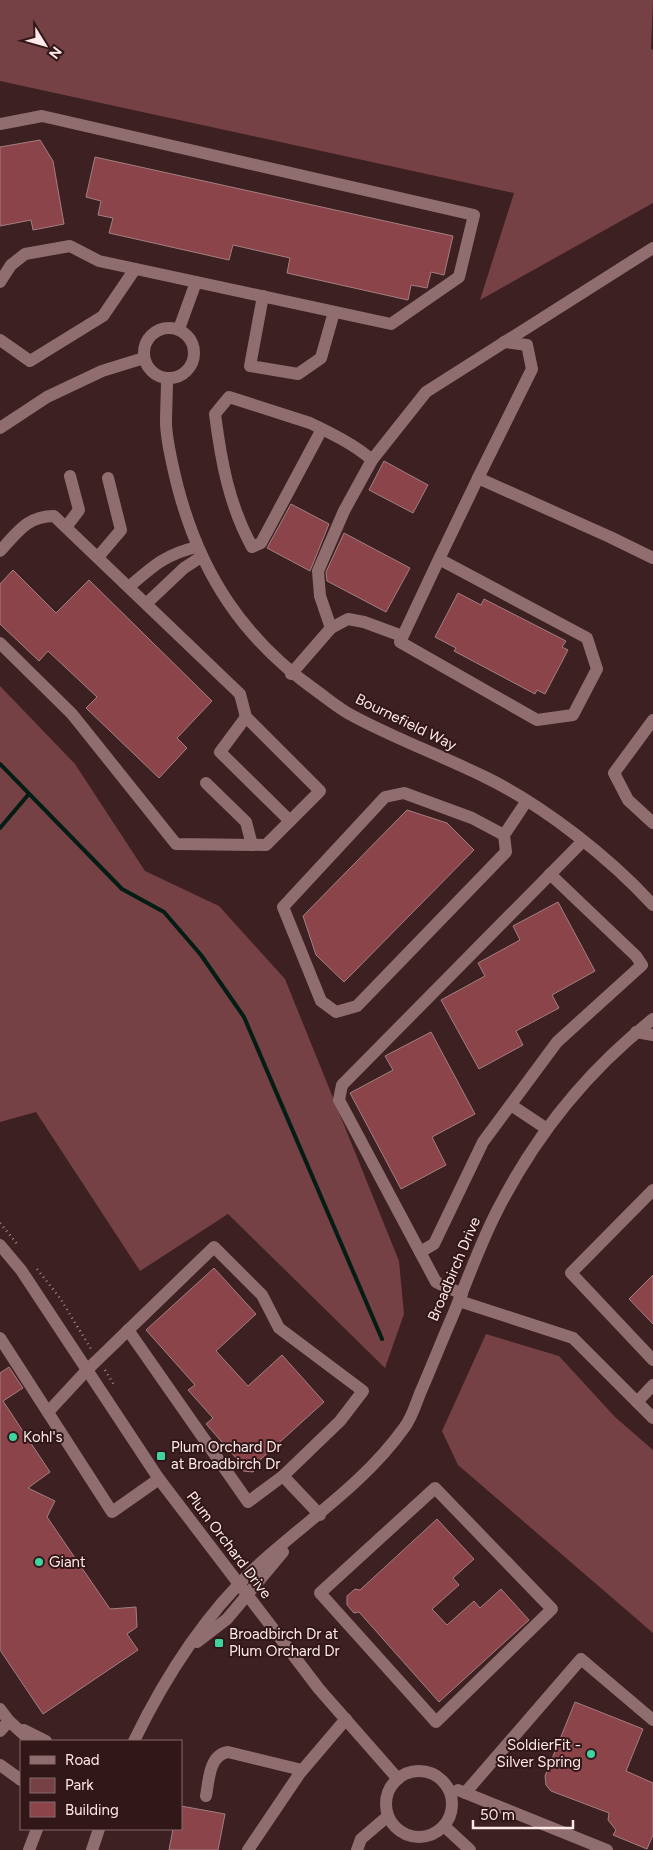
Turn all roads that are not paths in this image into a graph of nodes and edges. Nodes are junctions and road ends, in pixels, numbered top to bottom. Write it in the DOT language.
graph roads {
  1 [pos="0,124"];
  2 [pos="653,248"];
  3 [pos="135,269"];
  4 [pos="0,282"];
  5 [pos="196,282"];
  6 [pos="263,296"];
  7 [pos="334,312"];
  8 [pos="179,329"];
  9 [pos="0,340"];
  10 [pos="504,342"];
  11 [pos="144,358"];
  12 [pos="167,378"];
  13 [pos="0,428"];
  14 [pos="322,429"];
  15 [pos="372,460"];
  16 [pos="70,476"];
  17 [pos="108,478"];
  18 [pos="478,478"];
  19 [pos="66,527"];
  20 [pos="0,550"];
  21 [pos="199,552"];
  22 [pos="98,557"];
  23 [pos="653,558"];
  24 [pos="439,559"];
  25 [pos="130,586"];
  26 [pos="147,603"];
  27 [pos="331,628"];
  28 [pos="402,636"];
  29 [pos="0,643"];
  30 [pos="292,674"];
  31 [pos="246,717"];
  32 [pos="653,720"];
  33 [pos="206,783"];
  34 [pos="526,802"];
  35 [pos="290,821"];
  36 [pos="653,823"];
  37 [pos="504,835"];
  38 [pos="582,842"];
  39 [pos="252,845"];
  40 [pos="550,874"];
  41 [pos="653,905"];
  42 [pos="653,1019"];
  43 [pos="636,1032"];
  44 [pos="653,1035"];
  45 [pos="511,1105"];
  46 [pos="547,1129"];
  47 [pos="653,1190"];
  48 [pos="0,1245"];
  49 [pos="420,1252"];
  50 [pos="460,1297"];
  51 [pos="128,1330"];
  52 [pos="0,1338"];
  53 [pos="653,1360"];
  54 [pos="87,1370"];
  55 [pos="653,1385"];
  56 [pos="637,1402"];
  57 [pos="48,1412"];
  58 [pos="653,1418"];
  59 [pos="283,1476"];
  60 [pos="159,1479"];
  61 [pos="320,1515"];
  62 [pos="242,1591"];
  63 [pos="368,1648"];
  64 [pos="0,1709"];
  65 [pos="346,1719"];
  66 [pos="653,1720"];
  67 [pos="4,1726"];
  68 [pos="29,1740"];
  69 [pos="43,1740"];
  70 [pos="135,1740"];
  71 [pos="0,1765"];
  72 [pos="302,1770"];
  73 [pos="20,1779"];
  74 [pos="398,1779"];
  75 [pos="447,1786"];
  76 [pos="465,1793"];
  77 [pos="206,1796"];
  78 [pos="388,1816"];
  79 [pos="444,1826"];
  80 [pos="37,1830"];
  81 [pos="99,1830"];
  82 [pos="29,1850"];
  83 [pos="92,1850"];
  84 [pos="248,1850"];
  85 [pos="357,1850"];
  86 [pos="470,1850"];
  87 [pos="607,1850"];
  1 -- 7 [label="street"];
  2 -- 10 [label="street"];
  3 -- 4 [label="street"];
  3 -- 5 [label="street"];
  3 -- 9 [label="street"];
  5 -- 6 [label="street"];
  5 -- 8 [label="street"];
  6 -- 7 [label="street"];
  6 -- 7 [label="street"];
  8 -- 11 [label="street"];
  8 -- 12 [label="street"];
  10 -- 15 [label="street"];
  10 -- 18 [label="street"];
  11 -- 12 [label="street"];
  11 -- 13 [label="street"];
  12 -- 21 [label="street, Bournefield Way"];
  14 -- 14 [label="street"];
  14 -- 15 [label="street"];
  15 -- 27 [label="street"];
  16 -- 19 [label="street"];
  17 -- 22 [label="street"];
  18 -- 23 [label="street"];
  18 -- 24 [label="street"];
  19 -- 20 [label="street"];
  19 -- 22 [label="street"];
  21 -- 25 [label="street"];
  21 -- 26 [label="street"];
  21 -- 30 [label="street, Bournefield Way"];
  22 -- 25 [label="street"];
  24 -- 28 [label="street"];
  24 -- 28 [label="street"];
  25 -- 26 [label="street"];
  26 -- 31 [label="street"];
  27 -- 28 [label="street"];
  27 -- 30 [label="street"];
  29 -- 39 [label="street"];
  30 -- 34 [label="street, Bournefield Way"];
  31 -- 35 [label="street"];
  31 -- 35 [label="street"];
  32 -- 36 [label="street"];
  33 -- 39 [label="street"];
  34 -- 37 [label="street"];
  34 -- 38 [label="street, Bournefield Way"];
  35 -- 39 [label="street"];
  37 -- 37 [label="street"];
  38 -- 40 [label="street"];
  38 -- 41 [label="street, Bournefield Way"];
  40 -- 45 [label="street"];
  40 -- 49 [label="street"];
  42 -- 43 [label="street, Broadbirch Drive"];
  43 -- 44 [label="street"];
  43 -- 46 [label="street, Broadbirch Drive"];
  45 -- 46 [label="street"];
  45 -- 49 [label="street"];
  46 -- 50 [label="street, Broadbirch Drive"];
  47 -- 53 [label="street"];
  48 -- 54 [label="street, Plum Orchard Drive"];
  49 -- 50 [label="street"];
  50 -- 56 [label="street"];
  50 -- 61 [label="street, Broadbirch Drive"];
  51 -- 54 [label="street"];
  51 -- 59 [label="street"];
  51 -- 59 [label="street"];
  52 -- 57 [label="street"];
  54 -- 57 [label="street"];
  54 -- 60 [label="street, Plum Orchard Drive"];
  55 -- 56 [label="street"];
  56 -- 58 [label="street"];
  57 -- 60 [label="street"];
  59 -- 61 [label="street"];
  60 -- 62 [label="street, Plum Orchard Drive"];
  61 -- 62 [label="street, Broadbirch Drive"];
  62 -- 65 [label="street, Plum Orchard Drive"];
  62 -- 70 [label="street, Broadbirch Drive"];
  63 -- 63 [label="street"];
  64 -- 67 [label="street"];
  65 -- 72 [label="street"];
  65 -- 74 [label="street, Plum Orchard Drive"];
  66 -- 76 [label="street"];
  67 -- 68 [label="street"];
  67 -- 69 [label="street"];
  71 -- 73 [label="street"];
  72 -- 77 [label="street"];
  72 -- 84 [label="street"];
  74 -- 75 [label="street"];
  74 -- 78 [label="street"];
  75 -- 76 [label="street"];
  75 -- 79 [label="street"];
  76 -- 87 [label="street"];
  78 -- 79 [label="street"];
  78 -- 85 [label="street"];
  79 -- 86 [label="street"];
  80 -- 82 [label="street"];
  81 -- 83 [label="street"];
}
